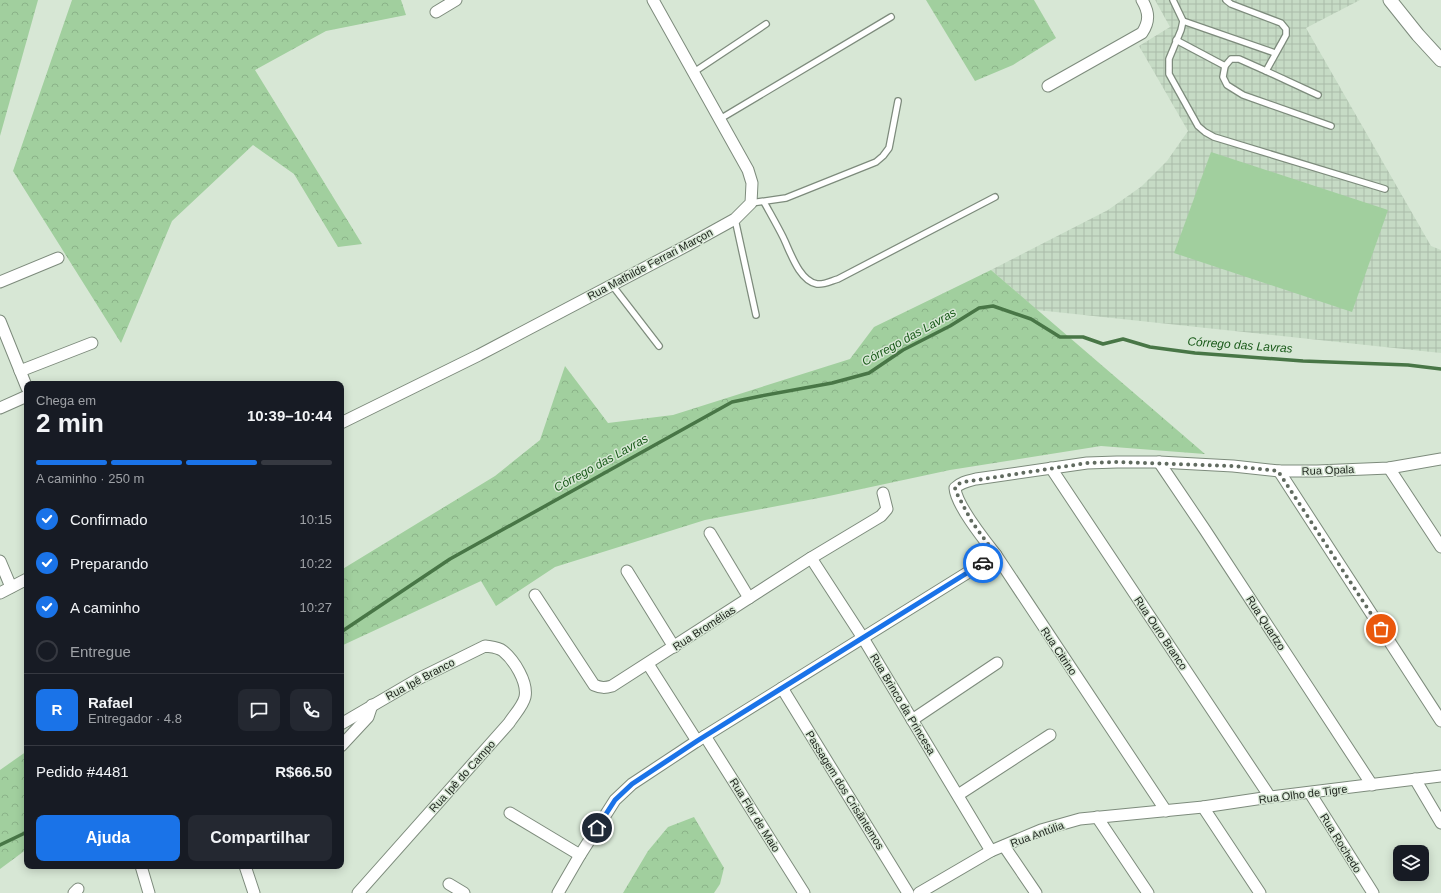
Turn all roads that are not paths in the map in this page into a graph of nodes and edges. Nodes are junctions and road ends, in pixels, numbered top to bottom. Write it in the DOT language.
graph roads {
  1 [pos="456,0"];
  2 [pos="653,0"];
  3 [pos="1142,0"];
  4 [pos="1173,0"];
  5 [pos="1226,0"];
  6 [pos="1390,0"];
  7 [pos="436,12"];
  8 [pos="891,17"];
  9 [pos="1183,21"];
  10 [pos="766,24"];
  11 [pos="1176,40"];
  12 [pos="1275,53"];
  13 [pos="1441,60"];
  14 [pos="1225,66"];
  15 [pos="1266,71"];
  16 [pos="694,72"];
  17 [pos="1048,86"];
  18 [pos="1318,94"];
  19 [pos="898,101"];
  20 [pos="720,118"];
  21 [pos="1331,126"];
  22 [pos="1385,189"];
  23 [pos="995,197"];
  24 [pos="764,202"];
  25 [pos="752,203"];
  26 [pos="735,219"];
  27 [pos="58,258"];
  28 [pos="0,282"];
  29 [pos="611,285"];
  30 [pos="756,316"];
  31 [pos="0,321"];
  32 [pos="92,343"];
  33 [pos="659,346"];
  34 [pos="20,371"];
  35 [pos="24,381"];
  36 [pos="24,397"];
  37 [pos="0,408"];
  38 [pos="344,422"];
  39 [pos="1441,459"];
  40 [pos="1159,462"];
  41 [pos="1051,468"];
  42 [pos="1389,468"];
  43 [pos="1278,471"];
  44 [pos="955,488"];
  45 [pos="882,493"];
  46 [pos="710,533"];
  47 [pos="1441,547"];
  48 [pos="996,555"];
  49 [pos="811,558"];
  50 [pos="0,561"];
  51 [pos="627,572"];
  52 [pos="24,580"];
  53 [pos="11,587"];
  54 [pos="0,593"];
  55 [pos="534,595"];
  56 [pos="749,598"];
  57 [pos="863,638"];
  58 [pos="674,647"];
  59 [pos="502,651"];
  60 [pos="997,663"];
  61 [pos="648,664"];
  62 [pos="782,688"];
  63 [pos="372,705"];
  64 [pos="912,720"];
  65 [pos="1441,721"];
  66 [pos="344,722"];
  67 [pos="1050,735"];
  68 [pos="701,739"];
  69 [pos="344,743"];
  70 [pos="1441,776"];
  71 [pos="1415,779"];
  72 [pos="1372,785"];
  73 [pos="1310,793"];
  74 [pos="958,794"];
  75 [pos="1270,797"];
  76 [pos="1203,807"];
  77 [pos="1166,811"];
  78 [pos="510,813"];
  79 [pos="1097,817"];
  80 [pos="1441,822"];
  81 [pos="1004,846"];
  82 [pos="992,851"];
  83 [pos="580,855"];
  84 [pos="142,869"];
  85 [pos="246,869"];
  86 [pos="449,884"];
  87 [pos="149,893"];
  88 [pos="254,893"];
  89 [pos="358,893"];
  90 [pos="464,893"];
  91 [pos="558,893"];
  92 [pos="804,893"];
  93 [pos="908,893"];
  94 [pos="919,893"];
  95 [pos="1036,893"];
  96 [pos="1148,893"];
  97 [pos="1260,893"];
  98 [pos="1373,893"];
  1 -- 7 [label="street"];
  2 -- 16 [label="street"];
  3 -- 17 [label="street"];
  4 -- 9 [label="lane"];
  5 -- 12 [label="lane"];
  6 -- 13 [label="street"];
  8 -- 20 [label="lane"];
  9 -- 11 [label="lane"];
  9 -- 12 [label="lane"];
  10 -- 16 [label="lane"];
  11 -- 14 [label="lane"];
  11 -- 22 [label="lane"];
  12 -- 15 [label="lane"];
  14 -- 15 [label="lane"];
  14 -- 21 [label="lane"];
  15 -- 18 [label="lane"];
  16 -- 20 [label="street"];
  19 -- 24 [label="lane"];
  20 -- 25 [label="street"];
  23 -- 24 [label="lane"];
  24 -- 25 [label="lane"];
  25 -- 26 [label="street, Rua Mathilde Ferrari Marçon"];
  26 -- 29 [label="street, Rua Mathilde Ferrari Marçon"];
  26 -- 30 [label="lane"];
  27 -- 28 [label="street"];
  29 -- 33 [label="lane"];
  29 -- 38 [label="street, Rua Mathilde Ferrari Marçon"];
  31 -- 34 [label="street"];
  32 -- 34 [label="street"];
  34 -- 35 [label="street"];
  36 -- 37 [label="street"];
  39 -- 42 [label="street, Rua Opala"];
  40 -- 41 [label="street, Rua Opala"];
  40 -- 43 [label="street, Rua Opala"];
  40 -- 72 [label="street, Rua Quartzo"];
  41 -- 44 [label="street, Rua Opala"];
  41 -- 75 [label="street, Rua Ouro Branco"];
  42 -- 43 [label="street, Rua Opala"];
  42 -- 47 [label="street"];
  43 -- 65 [label="street"];
  44 -- 48 [label="street, Rua Citrino"];
  45 -- 49 [label="street, Rua Bromélias"];
  46 -- 56 [label="street"];
  48 -- 57 [label="street"];
  48 -- 77 [label="street, Rua Citrino"];
  49 -- 56 [label="street, Rua Bromélias"];
  49 -- 57 [label="street, Rua Brinco da Princesa"];
  50 -- 53 [label="street"];
  51 -- 58 [label="street"];
  52 -- 53 [label="street"];
  53 -- 54 [label="street"];
  55 -- 61 [label="street, Rua Bromélias"];
  56 -- 58 [label="street, Rua Bromélias"];
  57 -- 62 [label="street"];
  57 -- 64 [label="street, Rua Brinco da Princesa"];
  58 -- 61 [label="street, Rua Bromélias"];
  59 -- 63 [label="street, Rua Ipê Branco"];
  59 -- 89 [label="street, Rua Ipê do Campo"];
  60 -- 64 [label="street"];
  61 -- 68 [label="street, Rua Flor de Maio"];
  62 -- 68 [label="street"];
  62 -- 93 [label="street, Passagem dos Crisântemos"];
  63 -- 66 [label="street, Rua Ipê Branco"];
  63 -- 69 [label="street"];
  64 -- 74 [label="street, Rua Brinco da Princesa"];
  67 -- 74 [label="street"];
  68 -- 83 [label="street"];
  68 -- 92 [label="street, Rua Flor de Maio"];
  70 -- 71 [label="street, Rua Olho de Tigre"];
  71 -- 72 [label="street, Rua Olho de Tigre"];
  71 -- 80 [label="street"];
  72 -- 73 [label="street, Rua Olho de Tigre"];
  73 -- 75 [label="street, Rua Olho de Tigre"];
  73 -- 98 [label="street, Rua Rochedo"];
  74 -- 82 [label="street, Rua Brinco da Princesa"];
  75 -- 76 [label="street, Rua Olho de Tigre"];
  76 -- 77 [label="street, Rua Olho de Tigre"];
  76 -- 97 [label="street"];
  77 -- 79 [label="street, Rua Antúlia"];
  78 -- 83 [label="street"];
  79 -- 81 [label="street, Rua Antúlia"];
  79 -- 96 [label="street"];
  81 -- 82 [label="street, Rua Antúlia"];
  81 -- 95 [label="street"];
  82 -- 94 [label="street, Rua Antúlia"];
  83 -- 91 [label="street"];
  84 -- 87 [label="street"];
  85 -- 88 [label="street"];
  86 -- 90 [label="street"];
}
